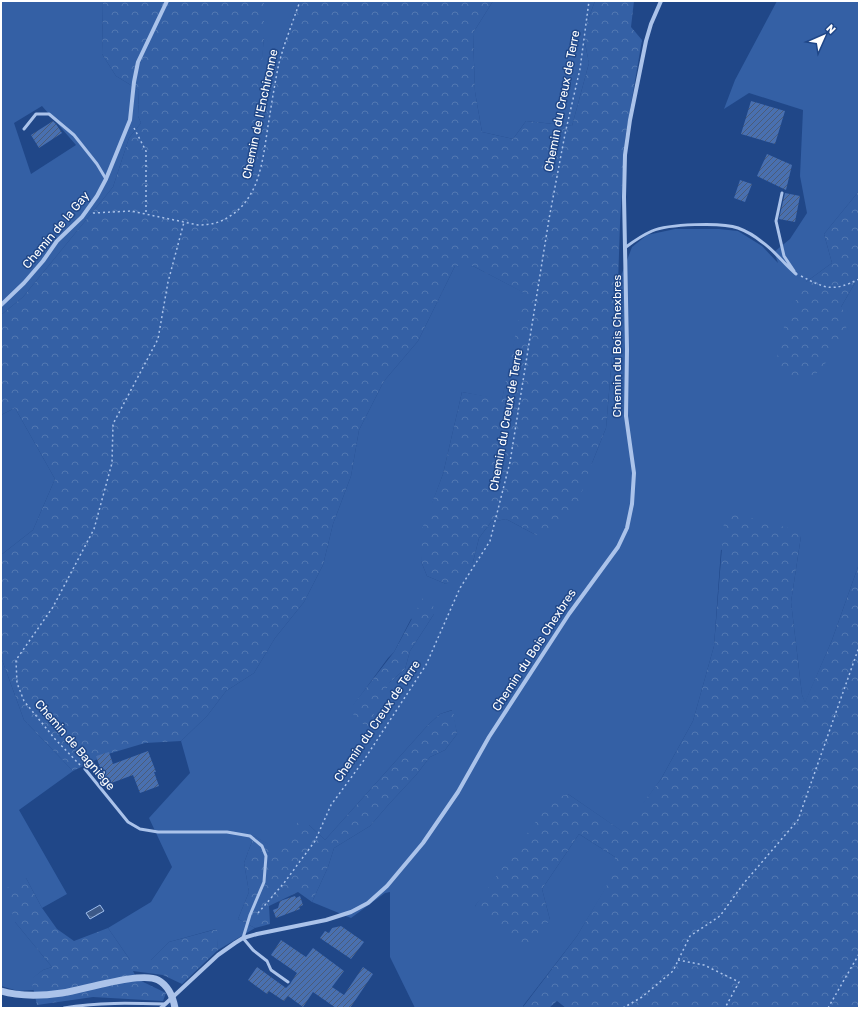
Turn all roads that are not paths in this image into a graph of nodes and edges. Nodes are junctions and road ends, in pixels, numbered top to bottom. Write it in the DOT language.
graph roads {
  1 [pos="166,1"];
  2 [pos="661,1"];
  3 [pos="24,129"];
  4 [pos="106,179"];
  5 [pos="782,193"];
  6 [pos="626,247"];
  7 [pos="1,306"];
  8 [pos="85,770"];
  9 [pos="243,938"];
  10 [pos="288,982"];
  11 [pos="1,991"];
  12 [pos="173,997"];
  13 [pos="165,1004"];
  14 [pos="64,1008"];
  15 [pos="161,1008"];
  16 [pos="175,1008"];
  1 -- 4 [label="street, Chemin de la Gay"];
  2 -- 6 [label="street, Chemin du Bois Chexbres"];
  3 -- 4 [label="lane"];
  4 -- 7 [label="street, Chemin de la Gay"];
  5 -- 6 [label="lane"];
  6 -- 9 [label="street, Chemin du Bois Chexbres"];
  8 -- 9 [label="lane, Chemin de Bagniège"];
  9 -- 10 [label="lane"];
  9 -- 12 [label="street, Chemin du Bois Chexbres"];
  11 -- 12 [label="street"];
  12 -- 13 [label="street, Chemin du Bois Chexbres"];
  12 -- 16 [label="street"];
  13 -- 14 [label="lane"];
  13 -- 15 [label="street, Chemin du Bois Chexbres"];
}
